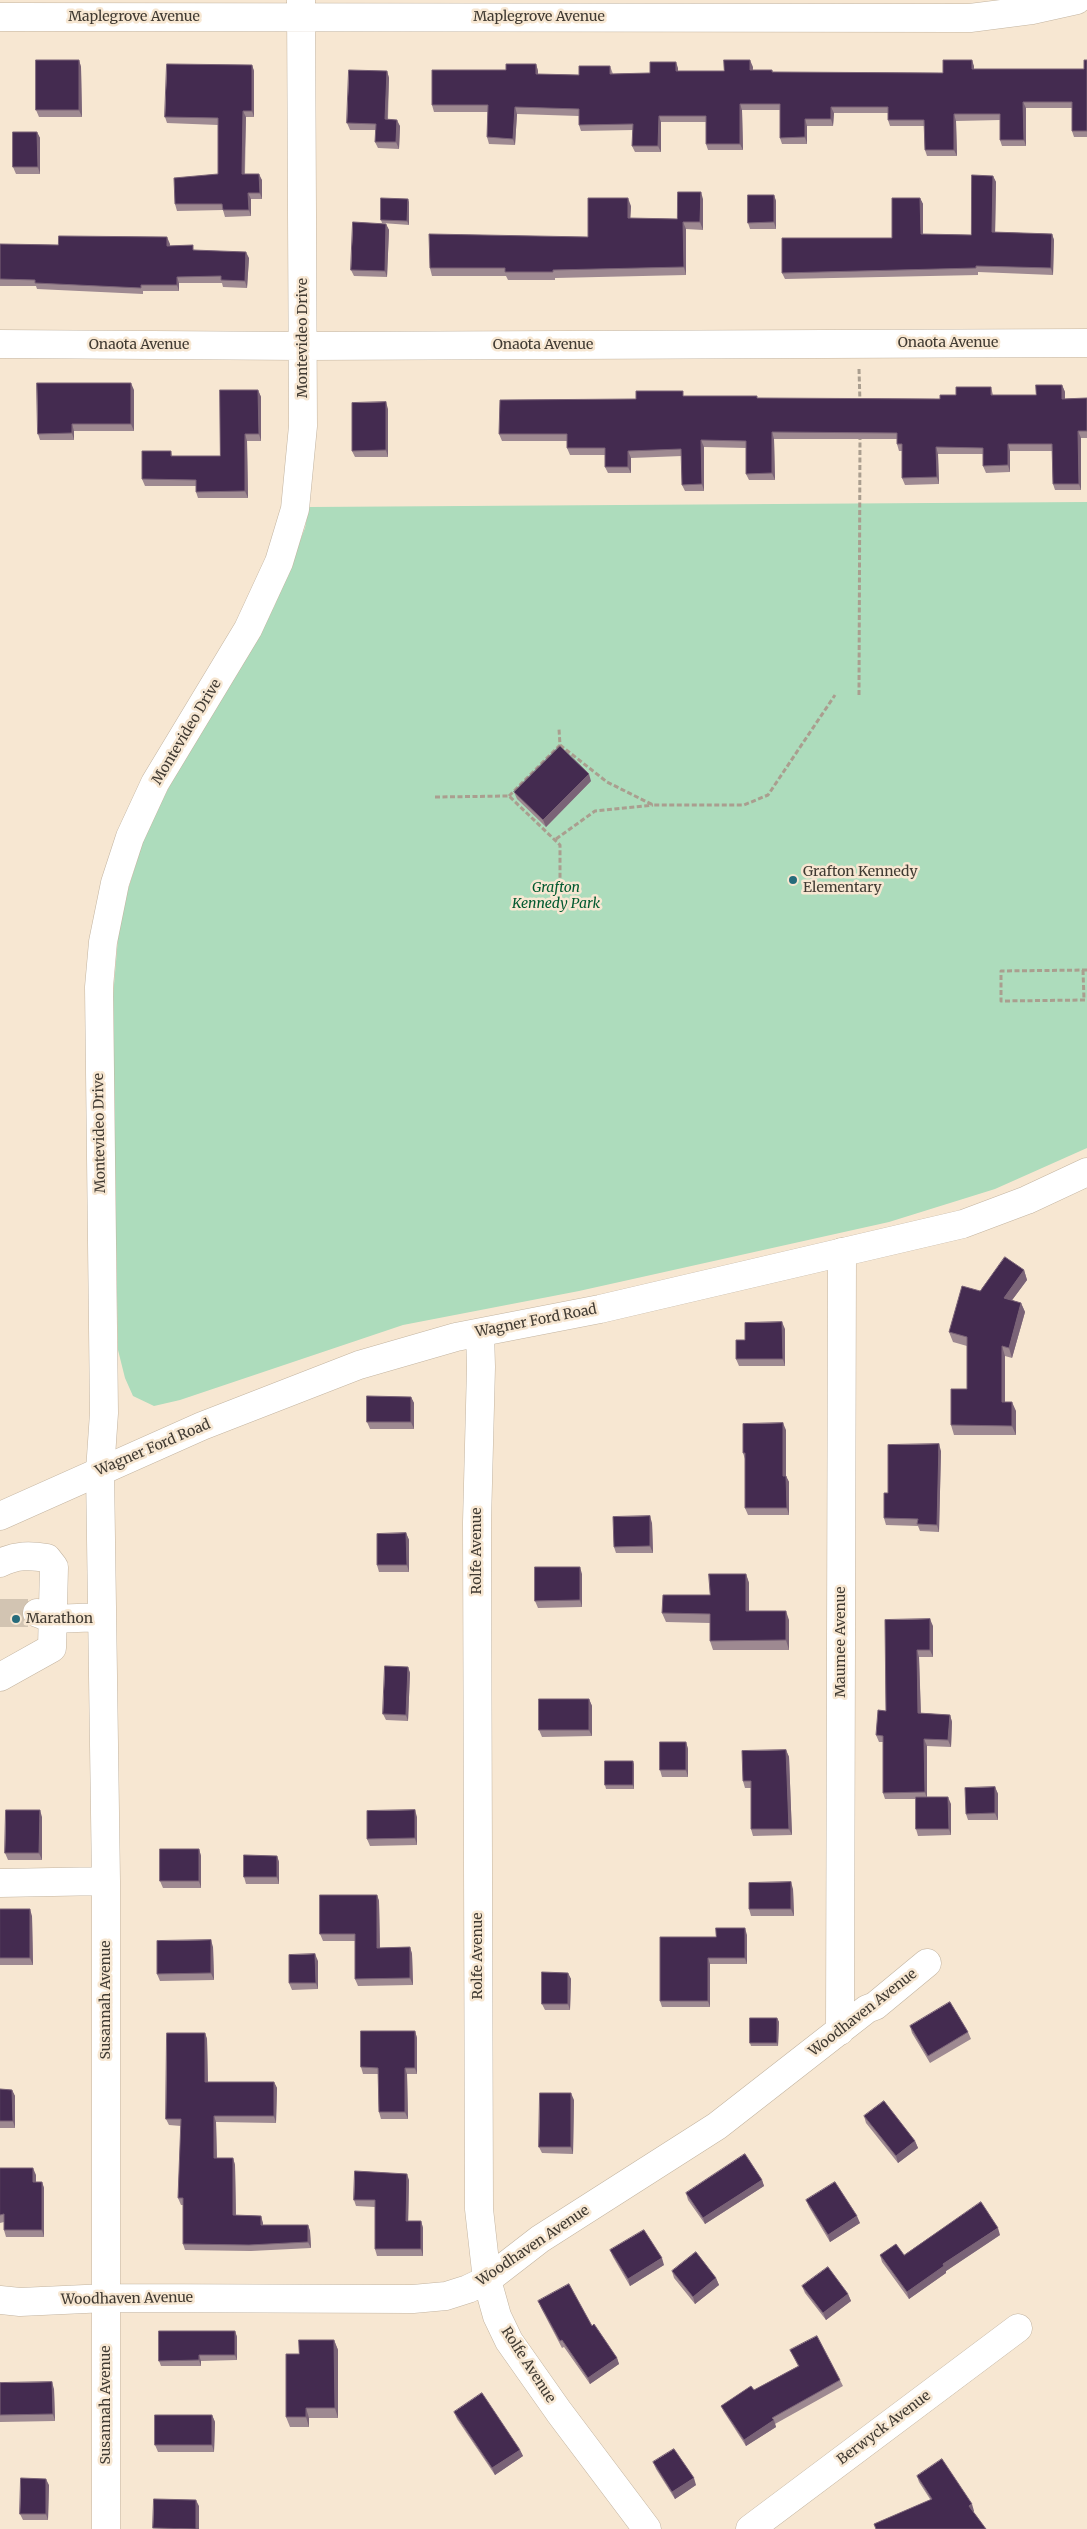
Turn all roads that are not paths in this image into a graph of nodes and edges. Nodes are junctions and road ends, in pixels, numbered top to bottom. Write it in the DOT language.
graph roads {
  1 [pos="1077,0"];
  2 [pos="301,8"];
  3 [pos="0,18"];
  4 [pos="1087,342"];
  5 [pos="0,344"];
  6 [pos="303,346"];
  7 [pos="1087,1172"];
  8 [pos="842,1252"];
  9 [pos="480,1333"];
  10 [pos="100,1471"];
  11 [pos="0,1516"];
  12 [pos="0,1563"];
  13 [pos="45,1616"];
  14 [pos="102,1617"];
  15 [pos="0,1677"];
  16 [pos="106,1881"];
  17 [pos="0,1883"];
  18 [pos="927,1963"];
  19 [pos="840,2031"];
  20 [pos="487,2280"];
  21 [pos="107,2298"];
  22 [pos="0,2300"];
  23 [pos="1018,2328"];
  24 [pos="106,2529"];
  25 [pos="647,2529"];
  26 [pos="750,2529"];
  1 -- 2 [label="street, Maplegrove Avenue"];
  2 -- 3 [label="street, Maplegrove Avenue"];
  2 -- 6 [label="street, Montevideo Drive"];
  4 -- 6 [label="street, Onaota Avenue"];
  5 -- 6 [label="street, Onaota Avenue"];
  6 -- 10 [label="street, Montevideo Drive"];
  7 -- 8 [label="street, Wagner Ford Road"];
  8 -- 9 [label="street, Wagner Ford Road"];
  8 -- 19 [label="street, Maumee Avenue"];
  9 -- 10 [label="street, Wagner Ford Road"];
  9 -- 20 [label="street, Rolfe Avenue"];
  10 -- 11 [label="street, Wagner Ford Road"];
  10 -- 14 [label="street, Susannah Avenue"];
  12 -- 13 [label="street"];
  13 -- 14 [label="street"];
  13 -- 15 [label="street"];
  14 -- 16 [label="street, Susannah Avenue"];
  16 -- 17 [label="street"];
  16 -- 21 [label="street, Susannah Avenue"];
  18 -- 19 [label="street, Woodhaven Avenue"];
  19 -- 20 [label="street, Woodhaven Avenue"];
  20 -- 21 [label="street, Woodhaven Avenue"];
  20 -- 25 [label="street, Rolfe Avenue"];
  21 -- 22 [label="street, Woodhaven Avenue"];
  21 -- 24 [label="street, Susannah Avenue"];
  23 -- 26 [label="street, Berwyck Avenue"];
}
